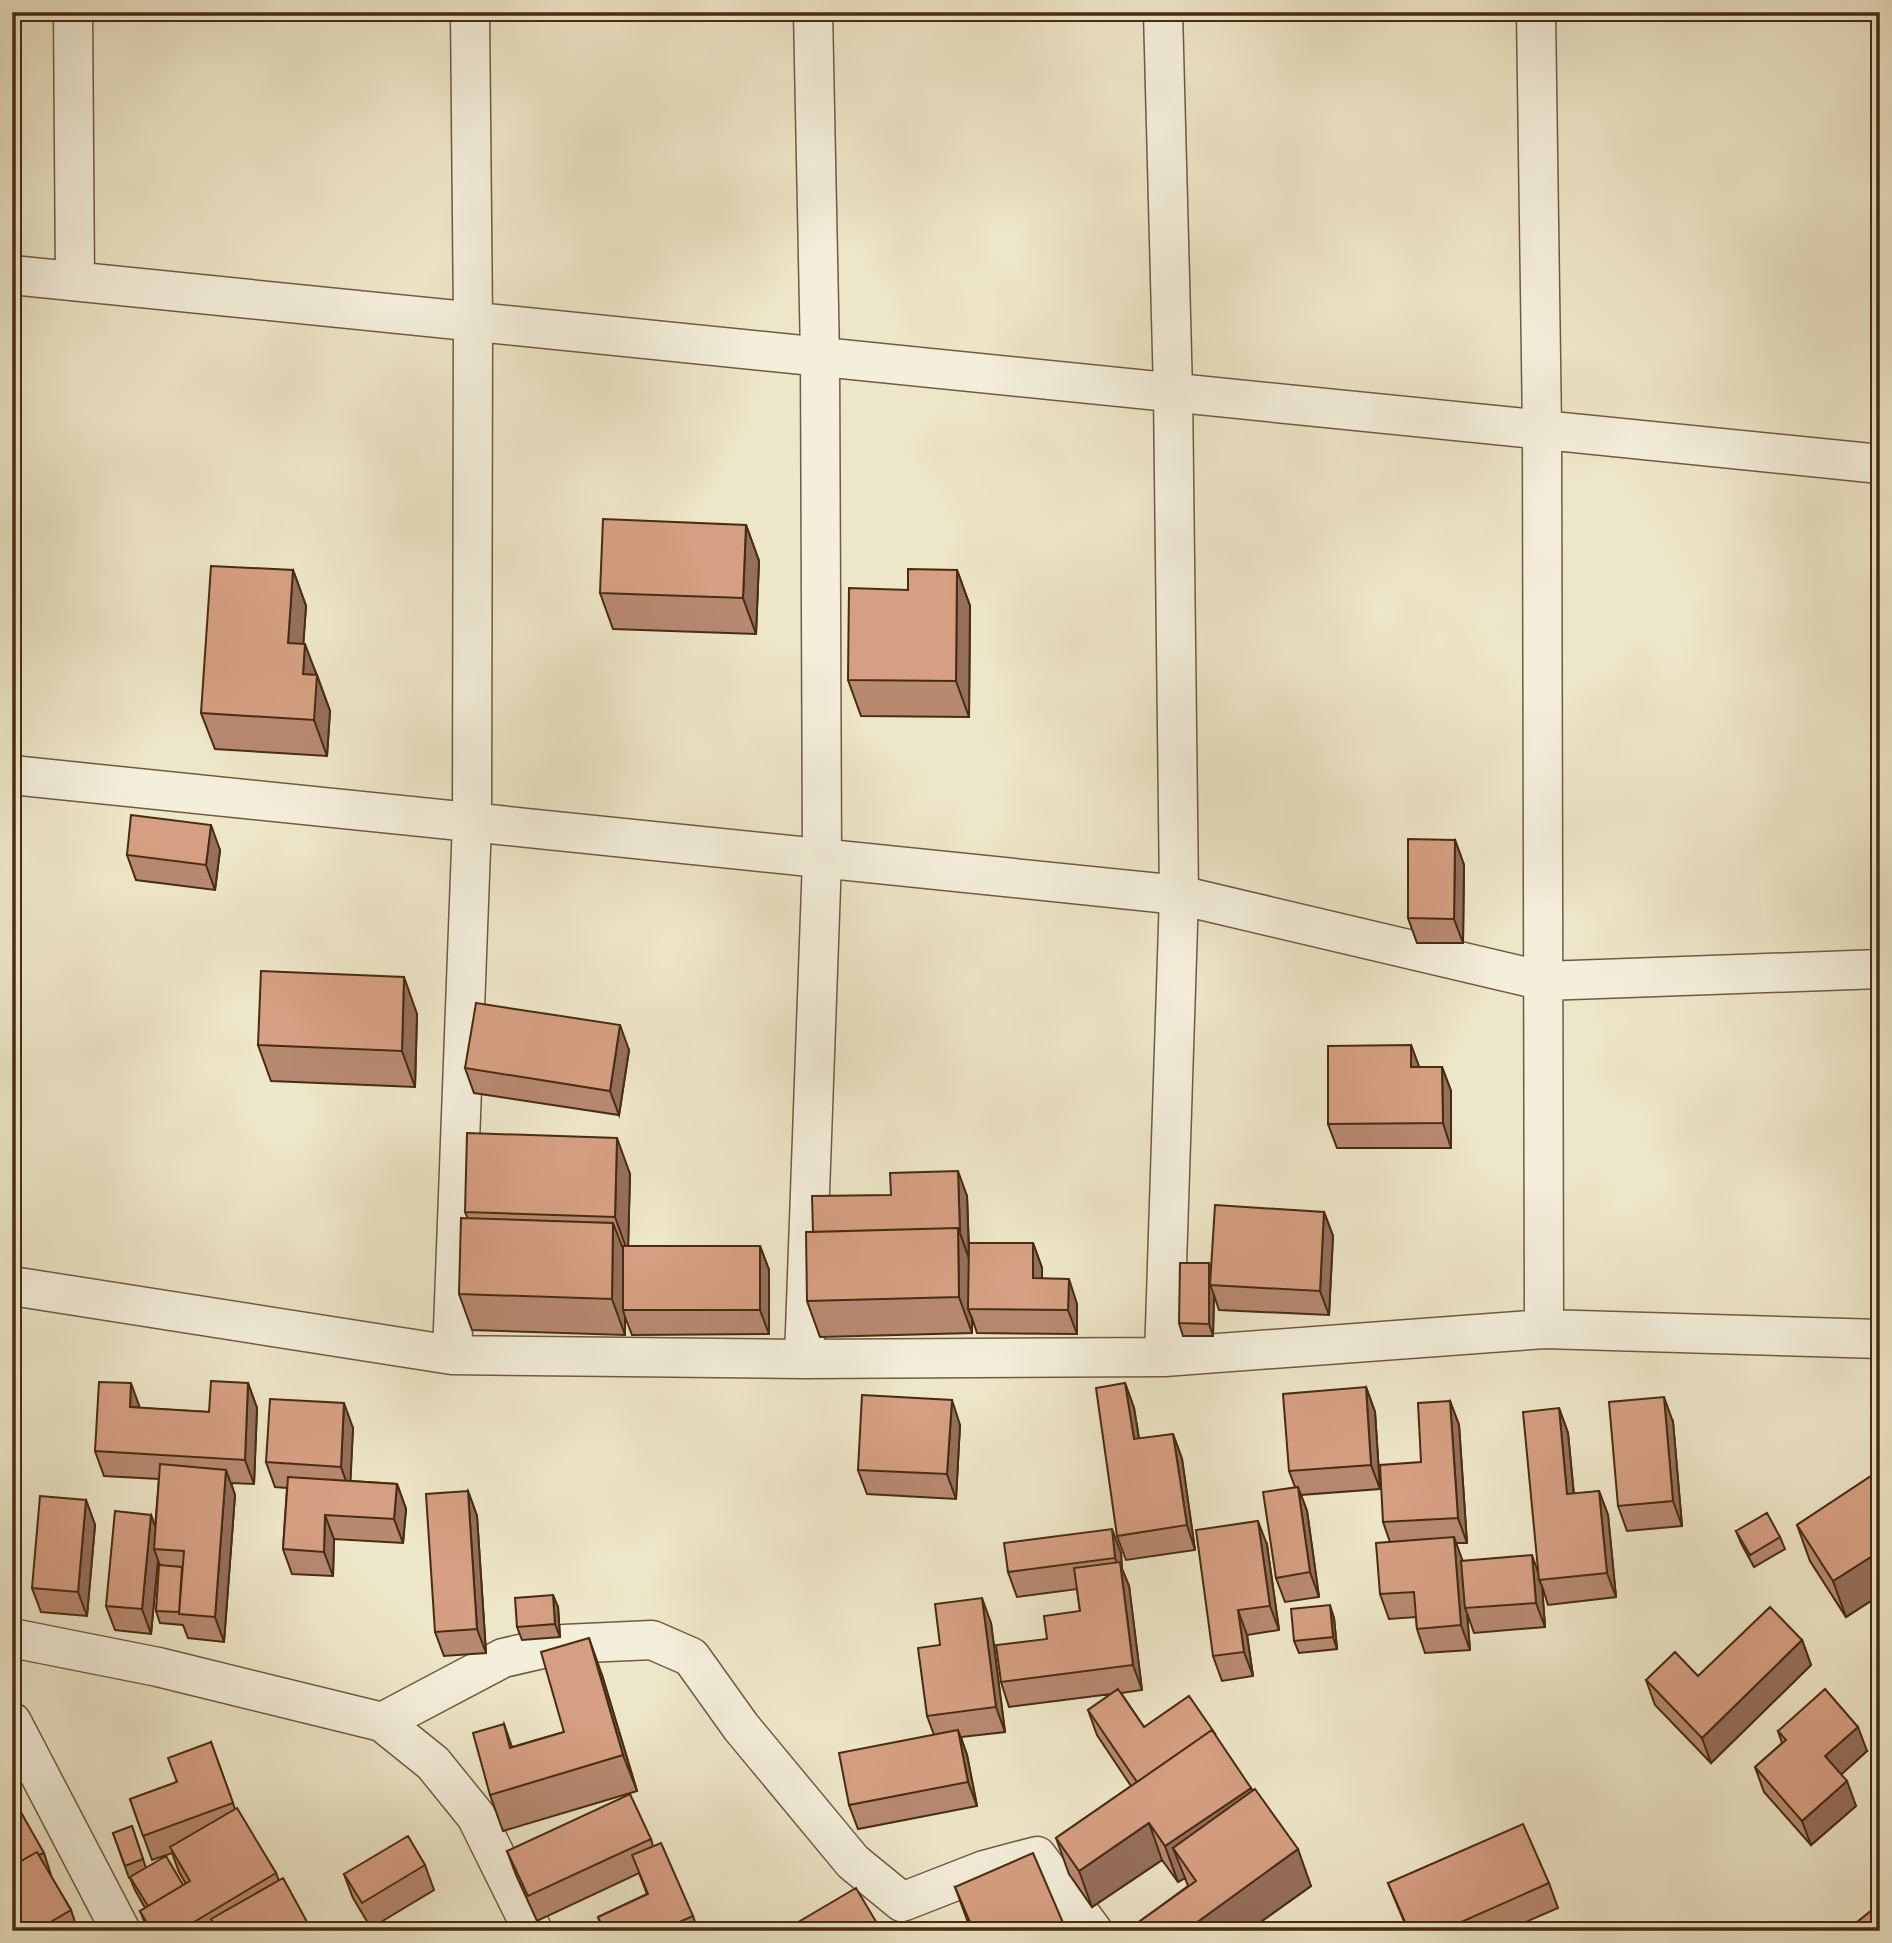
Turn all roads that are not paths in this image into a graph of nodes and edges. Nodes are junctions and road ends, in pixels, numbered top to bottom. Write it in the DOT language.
graph roads {
  1 [pos="73,12"];
  2 [pos="470,12"];
  3 [pos="813,12"];
  4 [pos="1163,12"];
  5 [pos="1536,12"];
  6 [pos="12,275"];
  7 [pos="75,281"];
  8 [pos="473,321"];
  9 [pos="820,356"];
  10 [pos="1173,392"];
  11 [pos="1542,429"];
  12 [pos="1880,464"];
  13 [pos="12,775"];
  14 [pos="472,822"];
  15 [pos="822,859"];
  16 [pos="1180,895"];
  17 [pos="1880,969"];
  18 [pos="1544,981"];
  19 [pos="12,1286"];
  20 [pos="1544,1329"];
  21 [pos="1880,1339"];
  22 [pos="452,1355"];
  23 [pos="1164,1357"];
  24 [pos="804,1359"];
  25 [pos="12,1637"];
  26 [pos="12,1722"];
  27 [pos="382,1722"];
  28 [pos="121,1931"];
  29 [pos="533,1931"];
  30 [pos="1093,1931"];
  1 -- 7 [label="street"];
  2 -- 8 [label="street"];
  3 -- 9 [label="street"];
  4 -- 10 [label="street"];
  5 -- 11 [label="street"];
  6 -- 7 [label="street"];
  7 -- 8 [label="street"];
  8 -- 9 [label="street"];
  8 -- 14 [label="street"];
  9 -- 10 [label="street"];
  9 -- 15 [label="street"];
  10 -- 11 [label="street"];
  10 -- 16 [label="street"];
  11 -- 12 [label="street"];
  11 -- 18 [label="street"];
  13 -- 14 [label="street"];
  14 -- 15 [label="street"];
  14 -- 22 [label="street"];
  15 -- 16 [label="street"];
  15 -- 24 [label="street"];
  16 -- 18 [label="street"];
  16 -- 23 [label="street"];
  17 -- 18 [label="street"];
  18 -- 20 [label="street"];
  19 -- 22 [label="street"];
  20 -- 21 [label="street"];
  20 -- 23 [label="street"];
  22 -- 24 [label="street"];
  23 -- 24 [label="street"];
  25 -- 27 [label="street"];
  26 -- 28 [label="street"];
  27 -- 29 [label="street"];
  27 -- 30 [label="street"];
}
